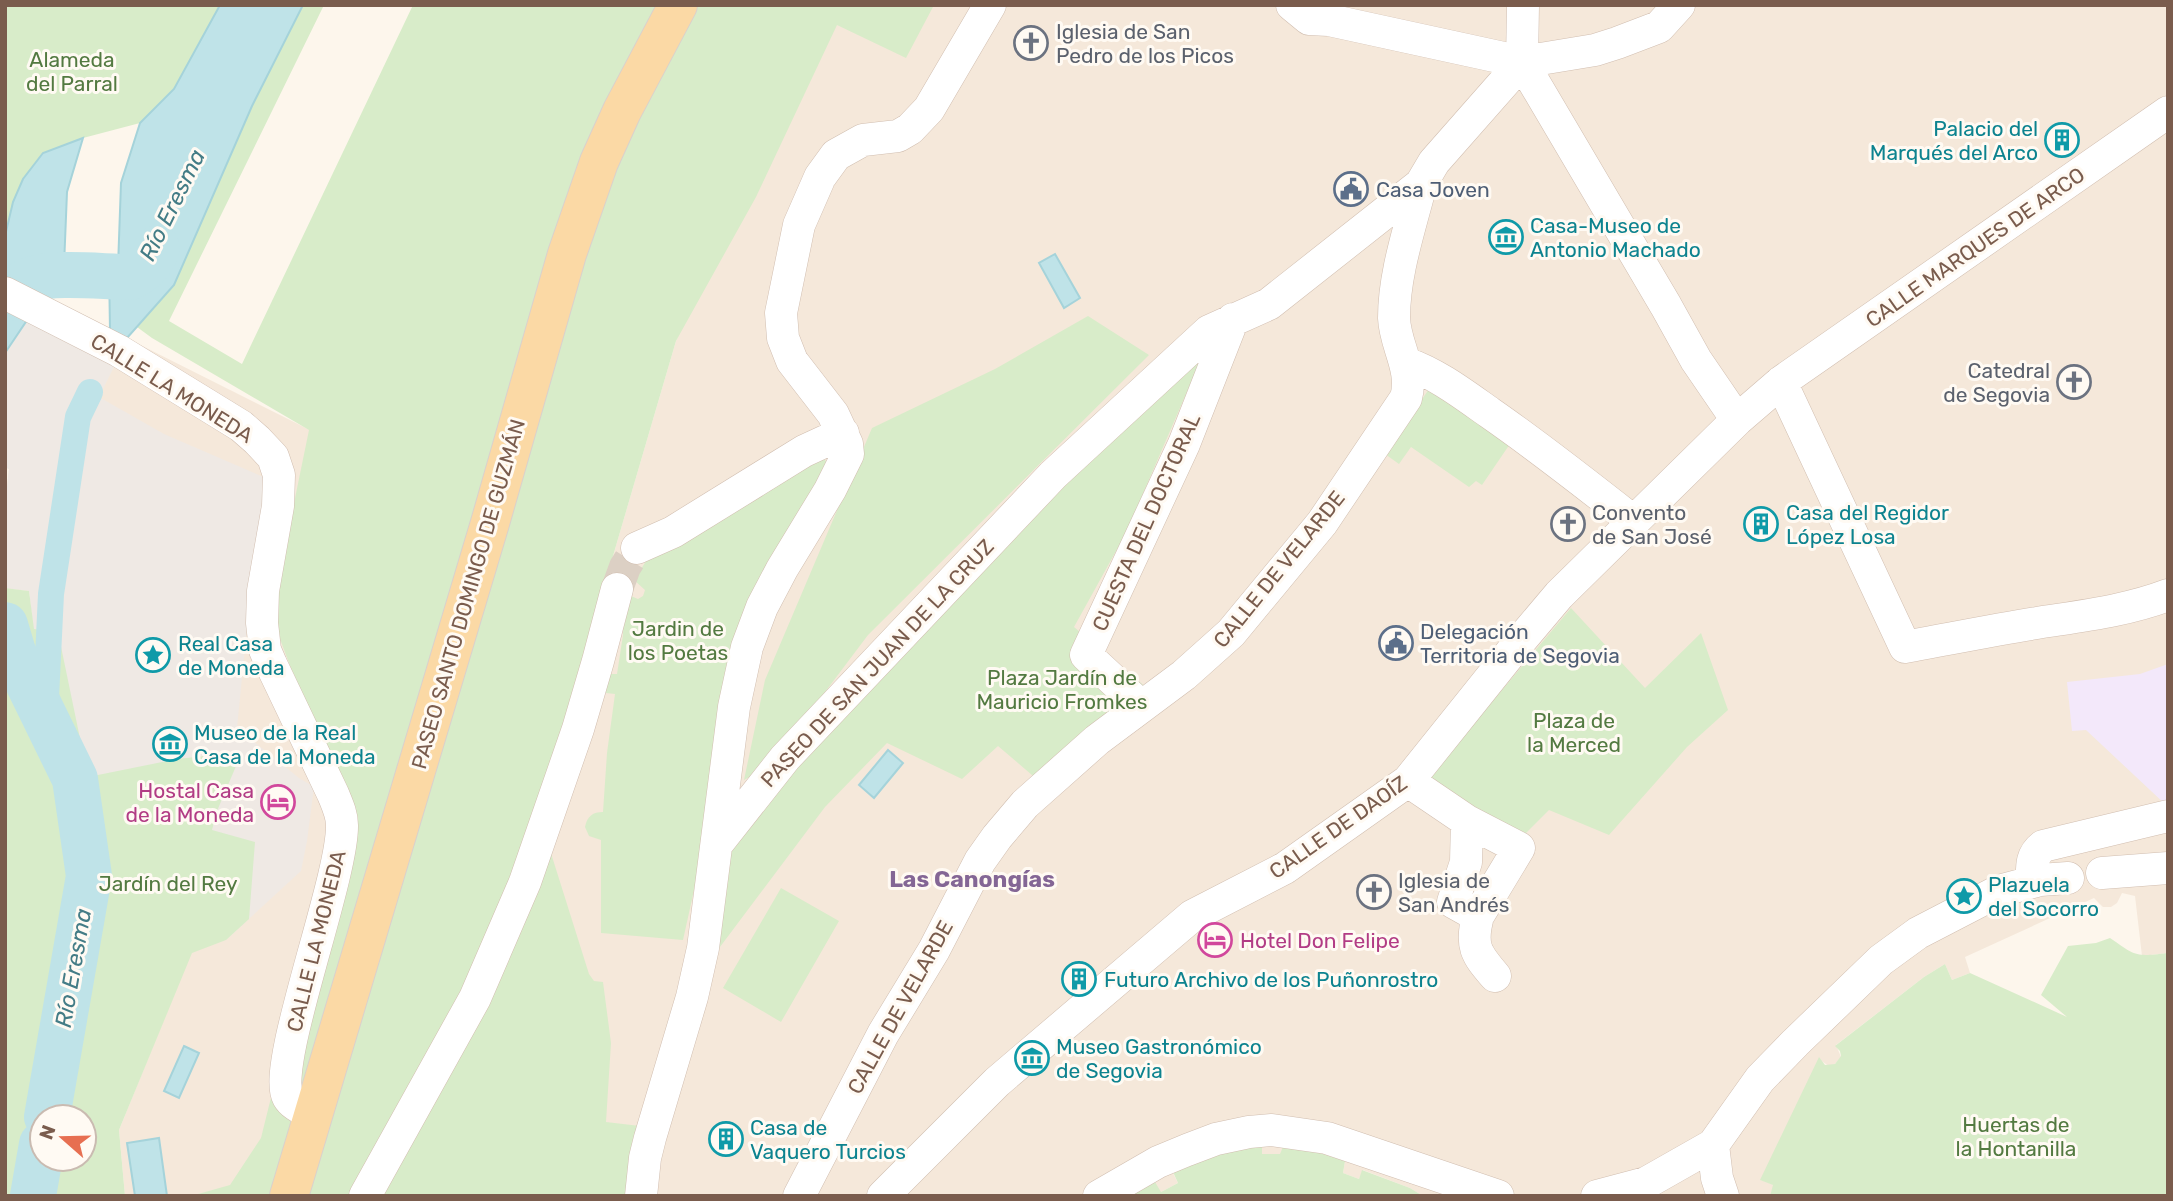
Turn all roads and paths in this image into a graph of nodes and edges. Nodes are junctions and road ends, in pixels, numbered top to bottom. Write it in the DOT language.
graph roads {
  1 [pos="678,5"];
  2 [pos="990,5"];
  3 [pos="1292,5"];
  4 [pos="1523,5"];
  5 [pos="1333,13"];
  6 [pos="1669,16"];
  7 [pos="1522,62"];
  8 [pos="2168,112"];
  9 [pos="1427,173"];
  10 [pos="5,293"];
  11 [pos="1233,319"];
  12 [pos="1406,363"];
  13 [pos="1781,382"];
  14 [pos="1737,420"];
  15 [pos="843,433"];
  16 [pos="1633,521"];
  17 [pos="637,548"];
  18 [pos="617,589"];
  19 [pos="2168,594"];
  20 [pos="1141,706"];
  21 [pos="1408,781"];
  22 [pos="2168,816"];
  23 [pos="1467,821"];
  24 [pos="716,845"];
  25 [pos="2168,868"];
  26 [pos="2102,873"];
  27 [pos="2068,878"];
  28 [pos="2032,882"];
  29 [pos="1478,916"];
  30 [pos="1495,976"];
  31 [pos="314,1115"];
  32 [pos="1713,1145"];
  33 [pos="289,1196"];
  34 [pos="365,1196"];
  35 [pos="641,1196"];
  36 [pos="799,1196"];
  37 [pos="883,1196"];
  38 [pos="1100,1196"];
  39 [pos="1498,1196"];
  40 [pos="1597,1196"];
  41 [pos="1723,1196"];
  1 -- 31 [label="main road, PASEO SANTO DOMINGO DE GUZMÁN"];
  2 -- 15 [label="street"];
  3 -- 5 [label="street"];
  4 -- 7 [label="street"];
  5 -- 7 [label="street"];
  6 -- 7 [label="street"];
  7 -- 9 [label="street, PASEO DE SAN JUAN DE LA CRUZ"];
  7 -- 14 [label="street"];
  8 -- 13 [label="street, CALLE MARQUES DE ARCO"];
  9 -- 11 [label="street, PASEO DE SAN JUAN DE LA CRUZ"];
  9 -- 12 [label="street"];
  10 -- 31 [label="street, CALLE LA MONEDA"];
  11 -- 20 [label="street, CUESTA DEL DOCTORAL"];
  11 -- 24 [label="street, PASEO DE SAN JUAN DE LA CRUZ"];
  12 -- 16 [label="street"];
  12 -- 20 [label="street, CALLE DE VELARDE"];
  13 -- 14 [label="street, CALLE DE DAOÍZ"];
  13 -- 19 [label="street"];
  14 -- 16 [label="street, CALLE DE DAOÍZ"];
  15 -- 17 [label="street"];
  15 -- 24 [label="street, PASEO DE SAN JUAN DE LA CRUZ"];
  16 -- 21 [label="street, CALLE DE DAOÍZ"];
  18 -- 34 [label="street"];
  20 -- 36 [label="street, CALLE DE VELARDE"];
  21 -- 23 [label="street"];
  21 -- 37 [label="street, CALLE DE DAOÍZ"];
  22 -- 28 [label="street"];
  23 -- 29 [label="street"];
  23 -- 29 [label="street"];
  24 -- 35 [label="street"];
  25 -- 26 [label="street"];
  27 -- 28 [label="street"];
  28 -- 32 [label="street"];
  29 -- 30 [label="street"];
  31 -- 33 [label="main road, PASEO SANTO DOMINGO DE GUZMÁN"];
  32 -- 40 [label="street"];
  32 -- 41 [label="street"];
  38 -- 39 [label="street"];
}
